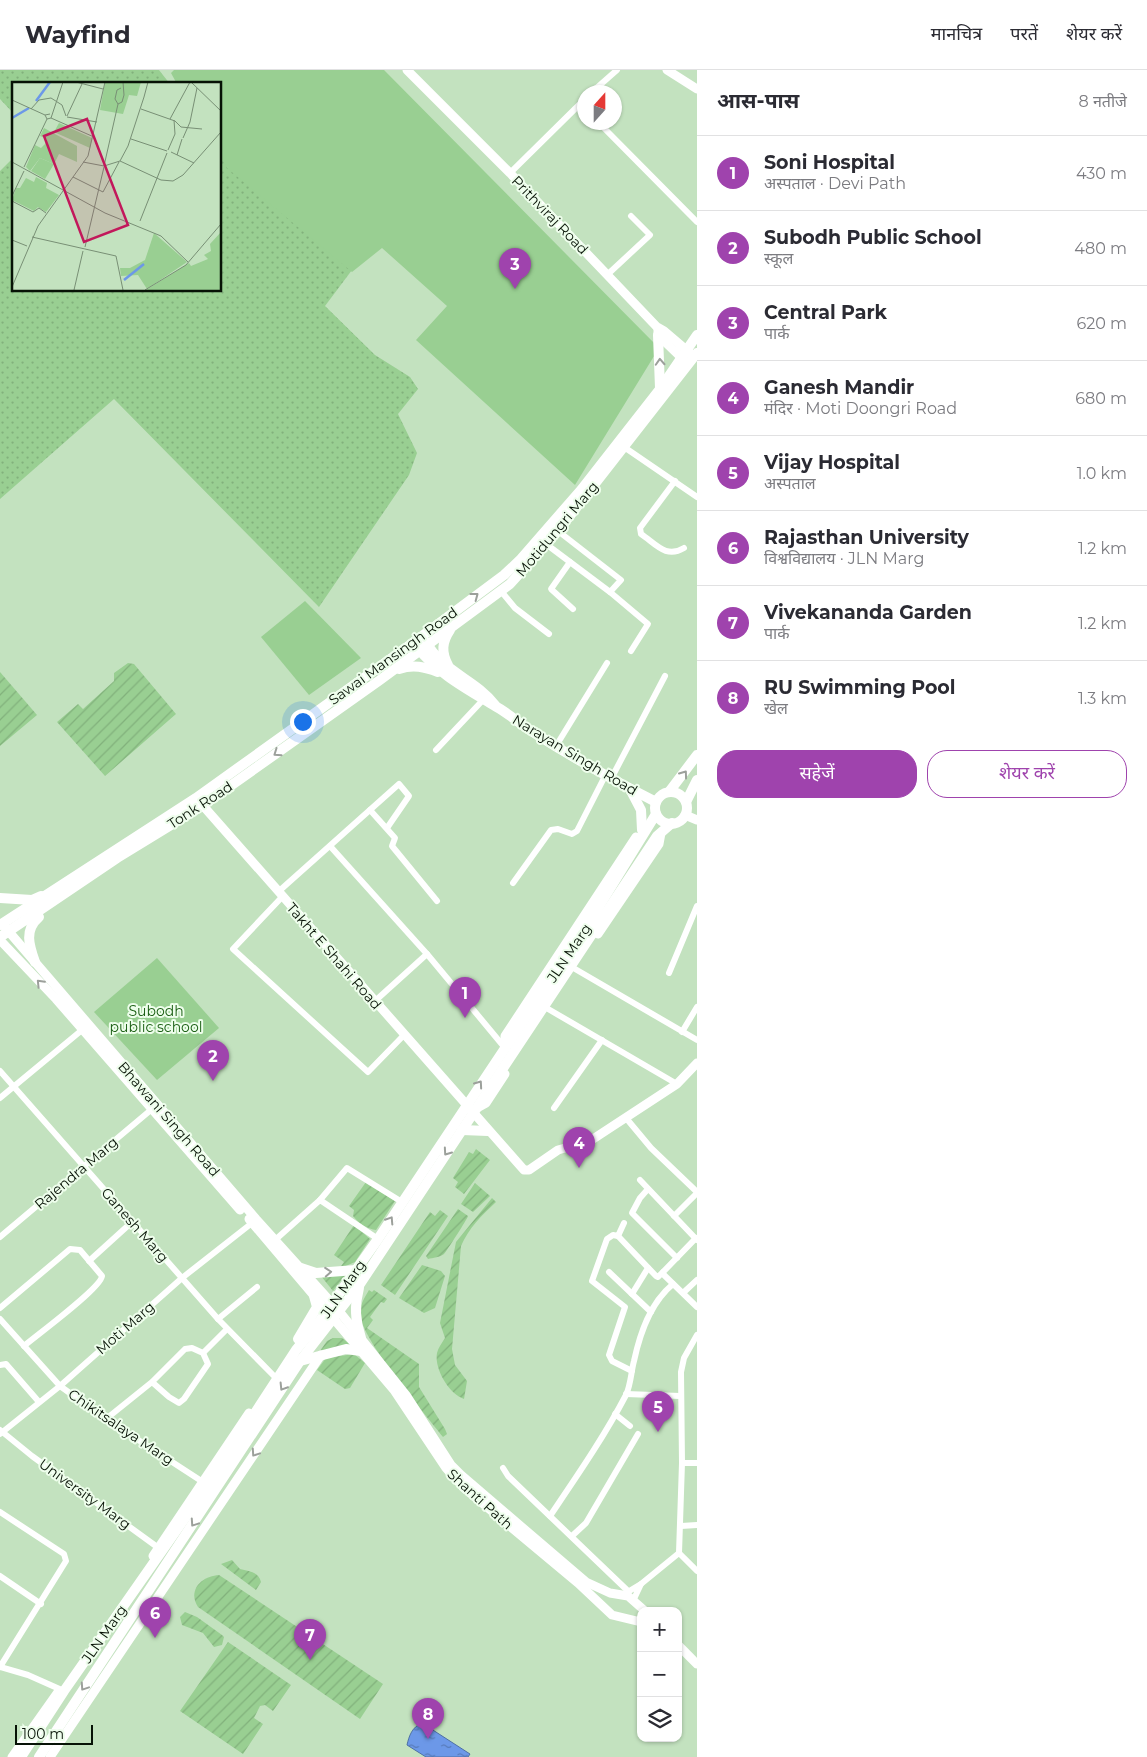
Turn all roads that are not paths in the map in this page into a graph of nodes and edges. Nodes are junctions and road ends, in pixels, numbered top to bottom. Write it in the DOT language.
graph roads {
  1 [pos="407,70"];
  2 [pos="617,70"];
  3 [pos="667,70"];
  4 [pos="600,85"];
  5 [pos="697,89"];
  6 [pos="577,110"];
  7 [pos="606,130"];
  8 [pos="510,173"];
  9 [pos="631,216"];
  10 [pos="697,222"];
  11 [pos="607,275"];
  12 [pos="658,331"];
  13 [pos="697,335"];
  14 [pos="689,356"];
  15 [pos="660,389"];
  16 [pos="624,447"];
  17 [pos="675,481"];
  18 [pos="697,497"];
  19 [pos="558,531"];
  20 [pos="546,544"];
  21 [pos="684,548"];
  22 [pos="570,562"];
  23 [pos="501,591"];
  24 [pos="610,592"];
  25 [pos="573,609"];
  26 [pos="454,625"];
  27 [pos="549,634"];
  28 [pos="421,644"];
  29 [pos="630,651"];
  30 [pos="607,663"];
  31 [pos="448,673"];
  32 [pos="388,674"];
  33 [pos="666,676"];
  34 [pos="482,700"];
  35 [pos="495,706"];
  36 [pos="556,746"];
  37 [pos="436,750"];
  38 [pos="697,755"];
  39 [pos="608,777"];
  40 [pos="697,780"];
  41 [pos="630,788"];
  42 [pos="669,792"];
  43 [pos="199,802"];
  44 [pos="656,802"];
  45 [pos="686,802"];
  46 [pos="370,810"];
  47 [pos="656,814"];
  48 [pos="685,815"];
  49 [pos="697,820"];
  50 [pos="672,823"];
  51 [pos="386,828"];
  52 [pos="646,828"];
  53 [pos="330,846"];
  54 [pos="513,883"];
  55 [pos="59,893"];
  56 [pos="280,894"];
  57 [pos="0,898"];
  58 [pos="437,901"];
  59 [pos="697,906"];
  60 [pos="2,930"];
  61 [pos="427,954"];
  62 [pos="35,962"];
  63 [pos="572,967"];
  64 [pos="668,973"];
  65 [pos="374,1001"];
  66 [pos="545,1007"];
  67 [pos="697,1007"];
  68 [pos="82,1030"];
  69 [pos="682,1032"];
  70 [pos="404,1035"];
  71 [pos="602,1040"];
  72 [pos="697,1040"];
  73 [pos="505,1048"];
  74 [pos="697,1063"];
  75 [pos="0,1071"];
  76 [pos="677,1084"];
  77 [pos="14,1087"];
  78 [pos="0,1098"];
  79 [pos="465,1105"];
  80 [pos="554,1108"];
  81 [pos="152,1109"];
  82 [pos="475,1111"];
  83 [pos="626,1118"];
  84 [pos="462,1130"];
  85 [pos="488,1130"];
  86 [pos="84,1167"];
  87 [pos="640,1180"];
  88 [pos="648,1189"];
  89 [pos="697,1193"];
  90 [pos="320,1200"];
  91 [pos="402,1202"];
  92 [pos="674,1216"];
  93 [pos="132,1222"];
  94 [pos="252,1223"];
  95 [pos="624,1223"];
  96 [pos="618,1236"];
  97 [pos="0,1237"];
  98 [pos="378,1239"];
  99 [pos="696,1239"];
  100 [pos="275,1240"];
  101 [pos="677,1258"];
  102 [pos="90,1261"];
  103 [pos="301,1268"];
  104 [pos="648,1268"];
  105 [pos="356,1270"];
  106 [pos="609,1272"];
  107 [pos="663,1272"];
  108 [pos="182,1278"];
  109 [pos="697,1280"];
  110 [pos="360,1284"];
  111 [pos="673,1284"];
  112 [pos="257,1287"];
  113 [pos="683,1293"];
  114 [pos="632,1294"];
  115 [pos="314,1296"];
  116 [pos="336,1307"];
  117 [pos="697,1307"];
  118 [pos="0,1308"];
  119 [pos="651,1312"];
  120 [pos="330,1316"];
  121 [pos="0,1318"];
  122 [pos="218,1320"];
  123 [pos="227,1329"];
  124 [pos="697,1335"];
  125 [pos="361,1338"];
  126 [pos="24,1346"];
  127 [pos="362,1351"];
  128 [pos="203,1353"];
  129 [pos="321,1355"];
  130 [pos="300,1361"];
  131 [pos="0,1365"];
  132 [pos="632,1371"];
  133 [pos="275,1378"];
  134 [pos="152,1382"];
  135 [pos="60,1386"];
  136 [pos="626,1394"];
  137 [pos="680,1396"];
  138 [pos="39,1402"];
  139 [pos="614,1414"];
  140 [pos="106,1419"];
  141 [pos="630,1426"];
  142 [pos="1,1432"];
  143 [pos="638,1434"];
  144 [pos="682,1463"];
  145 [pos="697,1463"];
  146 [pos="504,1468"];
  147 [pos="205,1483"];
  148 [pos="0,1512"];
  149 [pos="550,1516"];
  150 [pos="697,1525"];
  151 [pos="681,1526"];
  152 [pos="572,1536"];
  153 [pos="164,1551"];
  154 [pos="679,1553"];
  155 [pos="697,1571"];
  156 [pos="0,1576"];
  157 [pos="641,1584"];
  158 [pos="623,1593"];
  159 [pos="634,1602"];
  160 [pos="41,1604"];
  161 [pos="640,1607"];
  162 [pos="610,1612"];
  163 [pos="624,1618"];
  164 [pos="637,1621"];
  165 [pos="682,1649"];
  166 [pos="697,1664"];
  167 [pos="0,1667"];
  168 [pos="62,1690"];
  169 [pos="12,1757"];
  170 [pos="21,1757"];
  171 [pos="39,1757"];
  172 [pos="50,1757"];
  1 -- 8 [label="main road, Prithviraj Road"];
  2 -- 4 [label="street"];
  3 -- 5 [label="main road"];
  6 -- 8 [label="street"];
  7 -- 10 [label="street"];
  8 -- 11 [label="main road, Prithviraj Road"];
  9 -- 11 [label="street"];
  11 -- 12 [label="main road, Prithviraj Road"];
  12 -- 14 [label="main road, Prithviraj Road"];
  15 -- 12 [label="main road, one-way"];
  13 -- 14 [label="main road, Sawai Mansingh Road"];
  14 -- 15 [label="main road, Sawai Mansingh Road"];
  14 -- 16 [label="main road, Motidungri Marg"];
  28 -- 15 [label="main road, Sawai Mansingh Road, one-way"];
  16 -- 17 [label="street"];
  16 -- 19 [label="main road, Motidungri Marg"];
  17 -- 18 [label="street"];
  17 -- 21 [label="street"];
  19 -- 20 [label="main road, Motidungri Marg"];
  19 -- 24 [label="street"];
  20 -- 22 [label="street"];
  20 -- 23 [label="main road, Motidungri Marg"];
  22 -- 24 [label="street"];
  22 -- 25 [label="street"];
  23 -- 26 [label="main road, Motidungri Marg"];
  23 -- 27 [label="street"];
  24 -- 29 [label="street"];
  26 -- 28 [label="main road, Motidungri Marg"];
  26 -- 31 [label="main road"];
  28 -- 31 [label="main road"];
  28 -- 32 [label="main road, Motidungri Marg"];
  28 -- 43 [label="main road, Sawai Mansingh Road"];
  30 -- 36 [label="street"];
  31 -- 32 [label="main road"];
  31 -- 34 [label="main road"];
  31 -- 35 [label="main road"];
  32 -- 43 [label="main road, Tonk Road, one-way"];
  33 -- 39 [label="street"];
  34 -- 35 [label="main road"];
  34 -- 37 [label="street"];
  35 -- 36 [label="main road, Narayan Singh Road"];
  36 -- 39 [label="main road, Narayan Singh Road"];
  42 -- 38 [label="main road, one-way"];
  39 -- 41 [label="main road, Narayan Singh Road"];
  39 -- 54 [label="street"];
  40 -- 45 [label="main road"];
  41 -- 44 [label="main road, Narayan Singh Road"];
  41 -- 52 [label="main road"];
  42 -- 44 [label="main road"];
  42 -- 45 [label="main road"];
  43 -- 55 [label="main road, Sawai Mansingh Road"];
  43 -- 56 [label="main road, Takht E Shahi Road"];
  44 -- 47 [label="main road"];
  45 -- 48 [label="main road"];
  46 -- 51 [label="street"];
  46 -- 51 [label="street"];
  46 -- 53 [label="street"];
  47 -- 50 [label="main road"];
  47 -- 52 [label="main road, JLN Marg"];
  48 -- 49 [label="main road"];
  48 -- 50 [label="main road"];
  50 -- 63 [label="main road, JLN Marg"];
  51 -- 58 [label="street"];
  52 -- 73 [label="main road, JLN Marg"];
  53 -- 56 [label="street"];
  53 -- 61 [label="street"];
  55 -- 57 [label="main road"];
  55 -- 60 [label="main road, Sawai Mansingh Road"];
  55 -- 62 [label="main road"];
  56 -- 65 [label="main road, Takht E Shahi Road"];
  56 -- 70 [label="street"];
  59 -- 64 [label="street"];
  60 -- 62 [label="main road, Bhawani Singh Road"];
  68 -- 60 [label="main road, Bhawani Singh Road, one-way"];
  61 -- 65 [label="street"];
  61 -- 73 [label="street"];
  62 -- 100 [label="main road, Bhawani Singh Road"];
  63 -- 66 [label="main road, JLN Marg"];
  63 -- 69 [label="street"];
  65 -- 70 [label="main road, Takht E Shahi Road"];
  66 -- 71 [label="street"];
  66 -- 82 [label="main road, JLN Marg"];
  67 -- 69 [label="street"];
  68 -- 77 [label="street"];
  68 -- 81 [label="main road, Bhawani Singh Road"];
  69 -- 72 [label="street"];
  70 -- 79 [label="main road, Takht E Shahi Road"];
  71 -- 76 [label="street"];
  71 -- 80 [label="street"];
  79 -- 73 [label="main road, JLN Marg, one-way"];
  74 -- 76 [label="main road"];
  75 -- 77 [label="street, Ganesh Marg"];
  76 -- 83 [label="main road"];
  77 -- 78 [label="street"];
  77 -- 86 [label="street, Ganesh Marg"];
  79 -- 82 [label="main road, Takht E Shahi Road"];
  79 -- 91 [label="main road, JLN Marg"];
  81 -- 86 [label="street, Rajendra Marg"];
  81 -- 94 [label="main road, Bhawani Singh Road"];
  82 -- 84 [label="main road, JLN Marg"];
  82 -- 85 [label="main road, Takht E Shahi Road"];
  83 -- 85 [label="main road, Takht E Shahi Road"];
  83 -- 89 [label="street"];
  84 -- 85 [label="main road"];
  84 -- 110 [label="main road, JLN Marg, one-way"];
  86 -- 93 [label="street, Ganesh Marg"];
  86 -- 97 [label="street, Rajendra Marg"];
  87 -- 88 [label="street"];
  88 -- 92 [label="street"];
  88 -- 101 [label="street"];
  89 -- 92 [label="street"];
  90 -- 91 [label="street"];
  90 -- 98 [label="street"];
  90 -- 100 [label="street"];
  98 -- 91 [label="main road, JLN Marg, one-way"];
  92 -- 99 [label="street"];
  93 -- 102 [label="street"];
  93 -- 108 [label="street, Ganesh Marg"];
  94 -- 108 [label="street, Moti Marg"];
  94 -- 115 [label="main road, Bhawani Singh Road"];
  95 -- 96 [label="street"];
  96 -- 104 [label="street"];
  96 -- 132 [label="street"];
  98 -- 105 [label="main road, JLN Marg"];
  99 -- 101 [label="street"];
  100 -- 103 [label="main road, Bhawani Singh Road"];
  101 -- 107 [label="street"];
  102 -- 118 [label="street"];
  102 -- 126 [label="street"];
  103 -- 105 [label="main road, one-way"];
  103 -- 116 [label="main road, Bhawani Singh Road"];
  104 -- 107 [label="street"];
  104 -- 114 [label="street"];
  105 -- 116 [label="main road, JLN Marg"];
  106 -- 114 [label="street"];
  107 -- 111 [label="street"];
  108 -- 122 [label="street, Ganesh Marg"];
  108 -- 135 [label="street, Moti Marg"];
  109 -- 113 [label="street"];
  110 -- 116 [label="main road, JLN Marg"];
  110 -- 125 [label="main road"];
  111 -- 113 [label="street"];
  111 -- 119 [label="street"];
  112 -- 122 [label="street"];
  113 -- 117 [label="street"];
  114 -- 119 [label="street"];
  115 -- 120 [label="main road, Bhawani Singh Road"];
  115 -- 133 [label="main road"];
  116 -- 120 [label="main road, JLN Marg"];
  116 -- 125 [label="main road, Bhawani Singh Road"];
  119 -- 132 [label="street"];
  120 -- 127 [label="main road, Shanti Path"];
  120 -- 130 [label="main road, JLN Marg"];
  120 -- 133 [label="main road, JLN Marg"];
  121 -- 126 [label="street, Chikitsalaya Marg"];
  122 -- 123 [label="street, Ganesh Marg"];
  123 -- 128 [label="street"];
  123 -- 133 [label="street, Ganesh Marg"];
  124 -- 137 [label="street"];
  125 -- 158 [label="main road, Bhawani Singh Road"];
  126 -- 135 [label="street, Chikitsalaya Marg"];
  127 -- 129 [label="main road"];
  127 -- 162 [label="main road, Shanti Path"];
  128 -- 134 [label="street"];
  128 -- 134 [label="street"];
  129 -- 130 [label="main road"];
  129 -- 172 [label="main road, one-way"];
  130 -- 153 [label="main road, JLN Marg, one-way"];
  131 -- 138 [label="street"];
  132 -- 136 [label="street"];
  133 -- 147 [label="main road, JLN Marg"];
  134 -- 140 [label="street"];
  135 -- 138 [label="street, Moti Marg"];
  135 -- 140 [label="street, Chikitsalaya Marg"];
  136 -- 137 [label="street"];
  136 -- 139 [label="street"];
  137 -- 144 [label="street"];
  138 -- 142 [label="street, Moti Marg"];
  139 -- 141 [label="street"];
  139 -- 149 [label="street"];
  140 -- 147 [label="street, Chikitsalaya Marg"];
  142 -- 153 [label="street, University Marg"];
  143 -- 152 [label="street"];
  144 -- 145 [label="street"];
  144 -- 151 [label="street"];
  146 -- 149 [label="street"];
  147 -- 153 [label="main road, JLN Marg"];
  148 -- 160 [label="street"];
  149 -- 152 [label="street"];
  150 -- 151 [label="street"];
  151 -- 154 [label="street"];
  152 -- 158 [label="street"];
  153 -- 168 [label="main road, JLN Marg"];
  153 -- 171 [label="main road, JLN Marg, one-way"];
  154 -- 155 [label="street"];
  154 -- 157 [label="street"];
  156 -- 160 [label="street"];
  157 -- 158 [label="street"];
  157 -- 159 [label="street"];
  158 -- 159 [label="main road"];
  158 -- 162 [label="main road"];
  159 -- 161 [label="main road"];
  159 -- 163 [label="main road"];
  160 -- 167 [label="street"];
  162 -- 163 [label="main road"];
  163 -- 164 [label="main road"];
  165 -- 166 [label="main road"];
  167 -- 168 [label="street"];
  168 -- 169 [label="main road"];
  168 -- 170 [label="main road, JLN Marg"];
}
